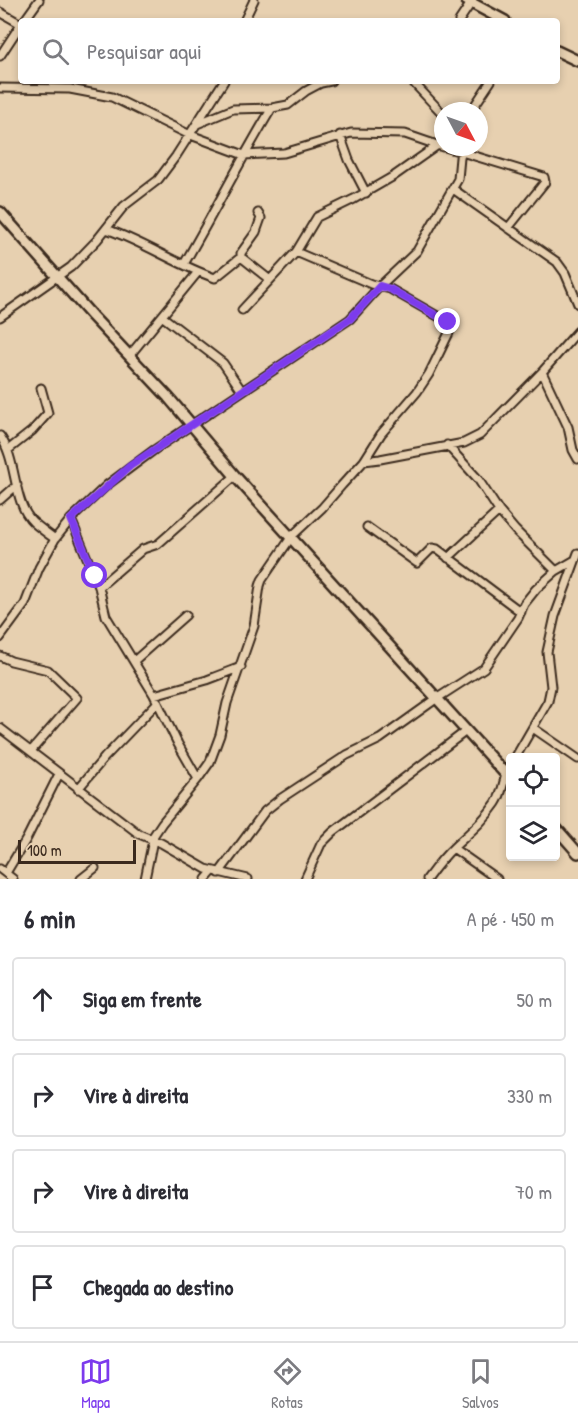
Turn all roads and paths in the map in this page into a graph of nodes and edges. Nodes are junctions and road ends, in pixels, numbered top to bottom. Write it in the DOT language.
graph roads {
  1 [pos="39,0"];
  2 [pos="254,0"];
  3 [pos="475,3"];
  4 [pos="0,12"];
  5 [pos="26,18"];
  6 [pos="247,18"];
  7 [pos="462,18"];
  8 [pos="500,18"];
  9 [pos="18,22"];
  10 [pos="18,29"];
  11 [pos="560,53"];
  12 [pos="0,56"];
  13 [pos="578,62"];
  14 [pos="222,84"];
  15 [pos="318,84"];
  16 [pos="415,84"];
  17 [pos="489,84"];
  18 [pos="0,88"];
  19 [pos="477,102"];
  20 [pos="434,104"];
  21 [pos="272,108"];
  22 [pos="196,125"];
  23 [pos="188,134"];
  24 [pos="340,135"];
  25 [pos="434,143"];
  26 [pos="434,151"];
  27 [pos="243,155"];
  28 [pos="460,156"];
  29 [pos="482,156"];
  30 [pos="453,189"];
  31 [pos="366,193"];
  32 [pos="0,212"];
  33 [pos="258,213"];
  34 [pos="508,228"];
  35 [pos="106,229"];
  36 [pos="296,252"];
  37 [pos="241,257"];
  38 [pos="184,264"];
  39 [pos="198,272"];
  40 [pos="57,276"];
  41 [pos="270,280"];
  42 [pos="380,286"];
  43 [pos="578,304"];
  44 [pos="242,310"];
  45 [pos="163,316"];
  46 [pos="0,317"];
  47 [pos="578,331"];
  48 [pos="130,355"];
  49 [pos="543,372"];
  50 [pos="41,388"];
  51 [pos="242,391"];
  52 [pos="192,425"];
  53 [pos="568,427"];
  54 [pos="578,428"];
  55 [pos="0,436"];
  56 [pos="447,445"];
  57 [pos="8,450"];
  58 [pos="578,459"];
  59 [pos="364,461"];
  60 [pos="236,476"];
  61 [pos="17,485"];
  62 [pos="0,500"];
  63 [pos="499,511"];
  64 [pos="71,519"];
  65 [pos="367,527"];
  66 [pos="292,536"];
  67 [pos="55,539"];
  68 [pos="577,556"];
  69 [pos="448,558"];
  70 [pos="556,571"];
  71 [pos="99,587"];
  72 [pos="521,612"];
  73 [pos="186,615"];
  74 [pos="0,638"];
  75 [pos="0,656"];
  76 [pos="134,661"];
  77 [pos="241,667"];
  78 [pos="156,699"];
  79 [pos="436,699"];
  80 [pos="533,728"];
  81 [pos="1,731"];
  82 [pos="466,731"];
  83 [pos="31,751"];
  84 [pos="518,753"];
  85 [pos="578,759"];
  86 [pos="506,769"];
  87 [pos="59,774"];
  88 [pos="198,779"];
  89 [pos="506,781"];
  90 [pos="78,789"];
  91 [pos="560,833"];
  92 [pos="154,839"];
  93 [pos="453,848"];
  94 [pos="578,853"];
  95 [pos="94,868"];
  96 [pos="3,871"];
  97 [pos="216,872"];
  98 [pos="13,879"];
  99 [pos="81,879"];
  100 [pos="145,879"];
  101 [pos="206,879"];
  102 [pos="248,879"];
  103 [pos="305,879"];
  104 [pos="427,879"];
  105 [pos="497,879"];
  1 -- 5 [label="street"];
  2 -- 6 [label="street"];
  3 -- 7 [label="street"];
  3 -- 8 [label="street"];
  4 -- 9 [label="street"];
  10 -- 12 [label="street"];
  11 -- 13 [label="street"];
  14 -- 22 [label="street"];
  15 -- 21 [label="street"];
  16 -- 20 [label="street"];
  17 -- 19 [label="street"];
  18 -- 23 [label="street"];
  21 -- 22 [label="street"];
  21 -- 27 [label="street"];
  22 -- 23 [label="street"];
  23 -- 27 [label="street"];
  23 -- 35 [label="street"];
  24 -- 25 [label="street"];
  24 -- 27 [label="street"];
  24 -- 31 [label="street"];
  26 -- 31 [label="street"];
  27 -- 38 [label="street"];
  28 -- 30 [label="street"];
  29 -- 34 [label="street"];
  30 -- 34 [label="street"];
  30 -- 42 [label="street"];
  31 -- 36 [label="street"];
  32 -- 40 [label="street"];
  33 -- 37 [label="street"];
  34 -- 43 [label="street"];
  35 -- 38 [label="street"];
  35 -- 40 [label="street"];
  36 -- 41 [label="street"];
  36 -- 42 [label="street"];
  37 -- 39 [label="street"];
  37 -- 41 [label="street"];
  38 -- 39 [label="street"];
  39 -- 45 [label="street"];
  40 -- 46 [label="street"];
  40 -- 48 [label="street"];
  41 -- 44 [label="street"];
  42 -- 51 [label="street"];
  42 -- 59 [label="street"];
  45 -- 48 [label="street"];
  45 -- 51 [label="street"];
  47 -- 49 [label="street"];
  48 -- 52 [label="street"];
  49 -- 53 [label="street"];
  49 -- 56 [label="street"];
  50 -- 57 [label="street"];
  51 -- 52 [label="street"];
  52 -- 60 [label="street"];
  52 -- 64 [label="street"];
  53 -- 54 [label="street"];
  53 -- 58 [label="street"];
  55 -- 57 [label="street"];
  56 -- 59 [label="street"];
  56 -- 63 [label="street"];
  57 -- 61 [label="street"];
  59 -- 66 [label="street"];
  60 -- 66 [label="street"];
  60 -- 71 [label="street"];
  61 -- 62 [label="street"];
  61 -- 67 [label="street"];
  63 -- 69 [label="street"];
  63 -- 70 [label="street"];
  64 -- 67 [label="street"];
  64 -- 71 [label="street"];
  65 -- 69 [label="street"];
  66 -- 77 [label="street"];
  66 -- 79 [label="street"];
  67 -- 74 [label="street"];
  68 -- 70 [label="street"];
  68 -- 80 [label="street"];
  69 -- 72 [label="street"];
  70 -- 72 [label="street"];
  71 -- 76 [label="street"];
  72 -- 79 [label="street"];
  73 -- 76 [label="street"];
  75 -- 83 [label="street"];
  76 -- 78 [label="street"];
  77 -- 78 [label="street"];
  77 -- 88 [label="street"];
  78 -- 88 [label="street"];
  78 -- 90 [label="street"];
  79 -- 82 [label="street"];
  79 -- 97 [label="street"];
  80 -- 84 [label="street"];
  80 -- 85 [label="street"];
  81 -- 83 [label="street"];
  82 -- 86 [label="street"];
  82 -- 103 [label="street"];
  83 -- 87 [label="street"];
  87 -- 90 [label="street"];
  87 -- 96 [label="street"];
  88 -- 92 [label="street"];
  89 -- 93 [label="street"];
  90 -- 92 [label="street"];
  91 -- 94 [label="street"];
  92 -- 97 [label="street"];
  92 -- 100 [label="street"];
  93 -- 104 [label="street"];
  93 -- 105 [label="street"];
  95 -- 99 [label="street"];
  96 -- 98 [label="street"];
  97 -- 101 [label="street"];
  97 -- 102 [label="street"];
}
